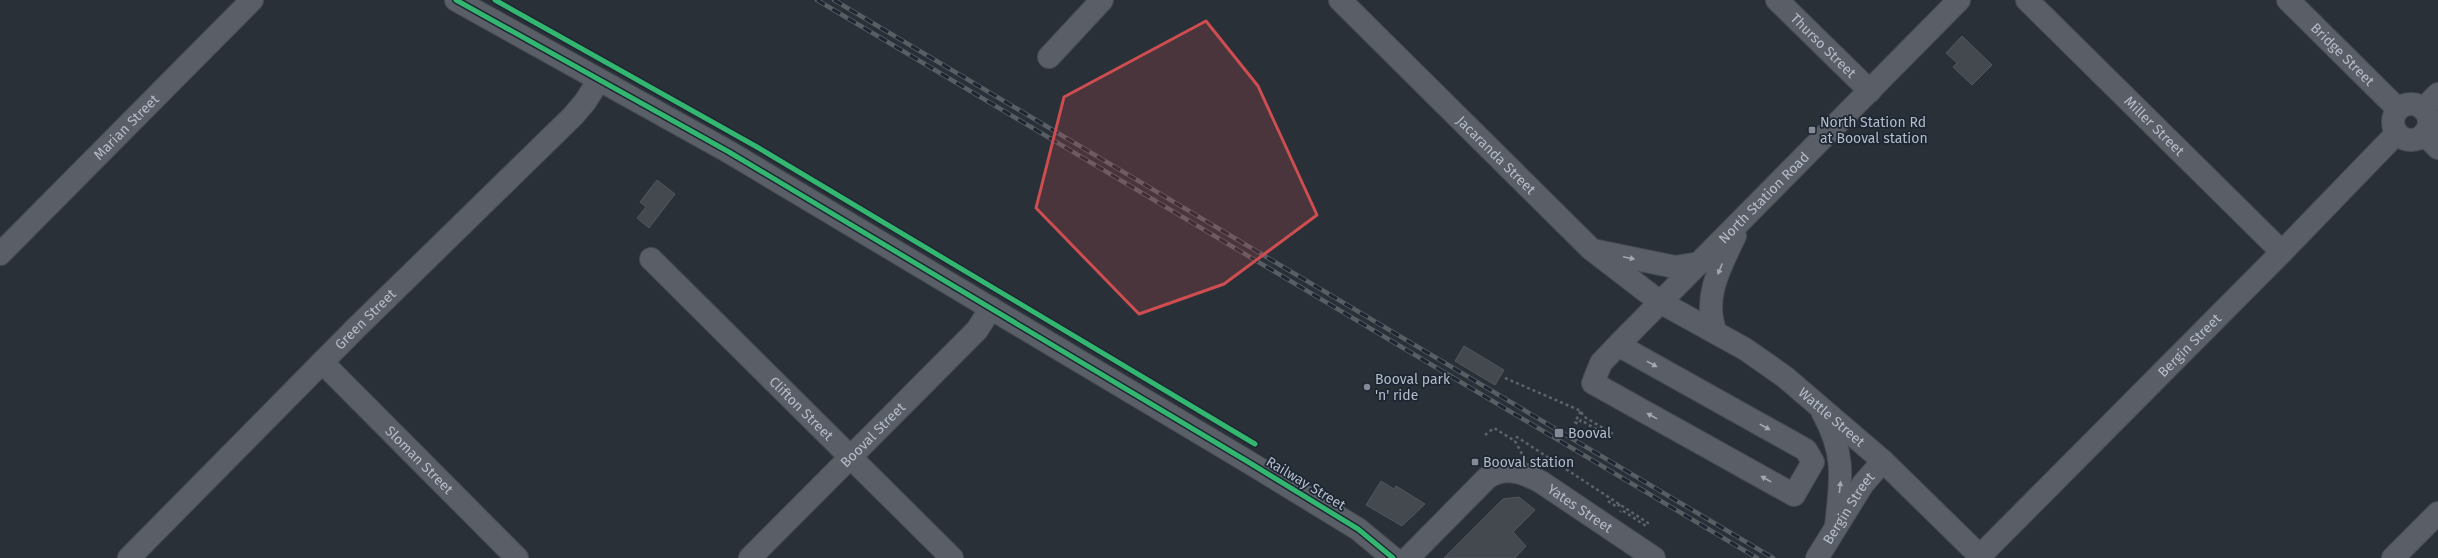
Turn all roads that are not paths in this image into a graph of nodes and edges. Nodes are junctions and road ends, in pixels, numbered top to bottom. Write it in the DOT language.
graph roads {
  1 [pos="252,0"];
  2 [pos="456,0"];
  3 [pos="1102,0"];
  4 [pos="1340,0"];
  5 [pos="1777,0"];
  6 [pos="1959,0"];
  7 [pos="2027,0"];
  8 [pos="2288,0"];
  9 [pos="1050,57"];
  10 [pos="599,80"];
  11 [pos="1870,91"];
  12 [pos="2431,101"];
  13 [pos="2398,109"];
  14 [pos="2397,133"];
  15 [pos="2431,141"];
  16 [pos="1743,221"];
  17 [pos="1591,249"];
  18 [pos="2282,252"];
  19 [pos="0,254"];
  20 [pos="651,260"];
  21 [pos="1700,263"];
  22 [pos="1660,302"];
  23 [pos="991,308"];
  24 [pos="1716,333"];
  25 [pos="1618,345"];
  26 [pos="322,362"];
  27 [pos="1819,405"];
  28 [pos="850,458"];
  29 [pos="1883,461"];
  30 [pos="2438,513"];
  31 [pos="1836,526"];
  32 [pos="1981,557"];
  33 [pos="129,558"];
  34 [pos="517,558"];
  35 [pos="750,558"];
  36 [pos="952,558"];
  37 [pos="1393,558"];
  38 [pos="1408,558"];
  39 [pos="1654,558"];
  40 [pos="1817,558"];
  41 [pos="2393,558"];
  1 -- 19 [label="street, Marian Street"];
  2 -- 10 [label="street, Railway Street"];
  3 -- 9 [label="street"];
  4 -- 17 [label="street, Jacaranda Street"];
  5 -- 11 [label="street, Thurso Street"];
  6 -- 11 [label="street, North Station Road"];
  7 -- 18 [label="street, Miller Street"];
  8 -- 13 [label="street, Bridge Street"];
  10 -- 23 [label="street, Railway Street"];
  10 -- 26 [label="street, Green Street"];
  11 -- 16 [label="street, North Station Road"];
  12 -- 13 [label="street"];
  12 -- 15 [label="street"];
  13 -- 14 [label="street"];
  14 -- 15 [label="street"];
  14 -- 18 [label="street, Bergin Street"];
  16 -- 21 [label="street, North Station Road"];
  16 -- 24 [label="street, one-way"];
  17 -- 21 [label="street, one-way"];
  17 -- 22 [label="street, Jacaranda Street"];
  18 -- 32 [label="street, Bergin Street"];
  20 -- 28 [label="street, Clifton Street"];
  21 -- 22 [label="street, North Station Road"];
  22 -- 24 [label="street, Wattle Street"];
  22 -- 25 [label="street, North Station Road"];
  23 -- 28 [label="street, Booval Street"];
  23 -- 37 [label="street, Railway Street"];
  24 -- 27 [label="street, Wattle Street"];
  25 -- 25 [label="street, North Station Road, one-way"];
  26 -- 33 [label="street, Green Street"];
  26 -- 34 [label="street, Sloman Street"];
  27 -- 29 [label="street, Wattle Street"];
  31 -- 27 [label="street, one-way"];
  28 -- 35 [label="street, Booval Street"];
  28 -- 36 [label="street, Clifton Street"];
  29 -- 31 [label="street, Bergin Street"];
  29 -- 32 [label="street, Wattle Street"];
  30 -- 41 [label="street"];
  31 -- 40 [label="street, Bergin Street"];
  38 -- 39 [label="street, Yates Street"];
}
